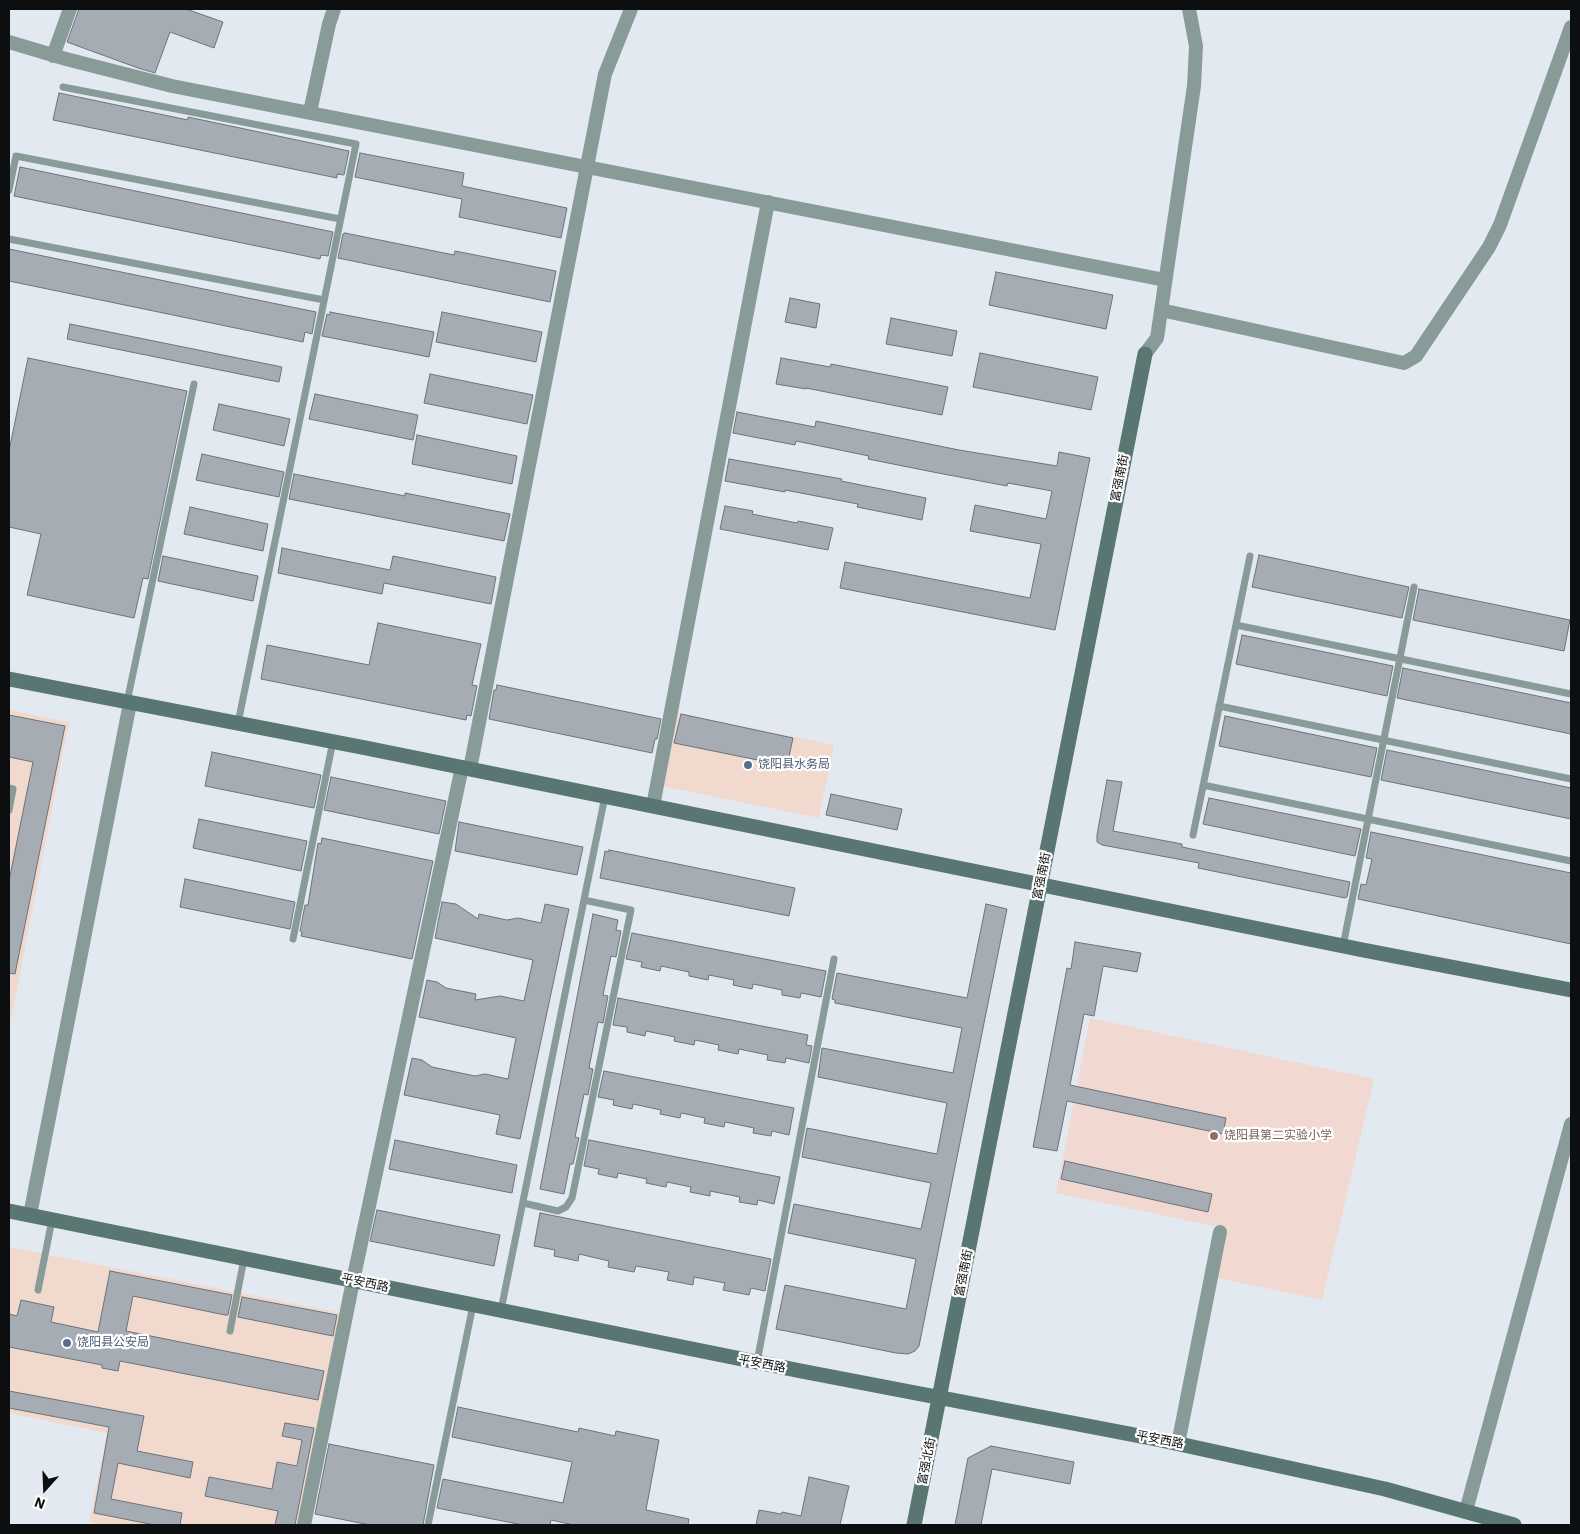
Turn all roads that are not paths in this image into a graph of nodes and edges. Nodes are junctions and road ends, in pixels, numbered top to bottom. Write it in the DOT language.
graph roads {
  1 [pos="70,9"];
  2 [pos="334,9"];
  3 [pos="631,9"];
  4 [pos="1189,9"];
  5 [pos="1571,27"];
  6 [pos="9,42"];
  7 [pos="53,56"];
  8 [pos="63,87"];
  9 [pos="310,112"];
  10 [pos="587,166"];
  11 [pos="9,190"];
  12 [pos="768,202"];
  13 [pos="340,219"];
  14 [pos="9,239"];
  15 [pos="1165,280"];
  16 [pos="324,300"];
  17 [pos="1161,310"];
  18 [pos="1145,354"];
  19 [pos="194,384"];
  20 [pos="1250,556"];
  21 [pos="1414,586"];
  22 [pos="1236,625"];
  23 [pos="1400,659"];
  24 [pos="9,679"];
  25 [pos="1571,694"];
  26 [pos="128,702"];
  27 [pos="1219,706"];
  28 [pos="238,723"];
  29 [pos="1384,740"];
  30 [pos="333,741"];
  31 [pos="466,768"];
  32 [pos="1571,779"];
  33 [pos="1203,785"];
  34 [pos="9,788"];
  35 [pos="605,796"];
  36 [pos="653,806"];
  37 [pos="9,810"];
  38 [pos="1368,819"];
  39 [pos="1193,835"];
  40 [pos="1571,861"];
  41 [pos="1040,884"];
  42 [pos="584,900"];
  43 [pos="294,940"];
  44 [pos="1343,946"];
  45 [pos="834,959"];
  46 [pos="1571,990"];
  47 [pos="1571,1124"];
  48 [pos="523,1204"];
  49 [pos="9,1211"];
  50 [pos="30,1215"];
  51 [pos="52,1220"];
  52 [pos="1220,1232"];
  53 [pos="244,1258"];
  54 [pos="353,1281"];
  55 [pos="38,1290"];
  56 [pos="473,1305"];
  57 [pos="501,1311"];
  58 [pos="230,1331"];
  59 [pos="757,1362"];
  60 [pos="939,1398"];
  61 [pos="1178,1444"];
  62 [pos="1466,1511"];
  63 [pos="304,1525"];
  64 [pos="428,1525"];
  65 [pos="914,1525"];
  66 [pos="1514,1525"];
  1 -- 7 [label="street"];
  2 -- 9 [label="street"];
  3 -- 10 [label="street"];
  4 -- 15 [label="street"];
  5 -- 17 [label="street"];
  6 -- 7 [label="street"];
  7 -- 9 [label="street"];
  8 -- 13 [label="lane"];
  9 -- 10 [label="street"];
  10 -- 12 [label="street"];
  10 -- 31 [label="street"];
  11 -- 13 [label="lane"];
  12 -- 15 [label="street"];
  12 -- 36 [label="street"];
  13 -- 16 [label="lane"];
  14 -- 16 [label="lane"];
  15 -- 17 [label="street"];
  16 -- 28 [label="lane"];
  17 -- 18 [label="street"];
  18 -- 41 [label="street, 富强南街"];
  19 -- 26 [label="lane"];
  20 -- 22 [label="lane"];
  21 -- 23 [label="lane"];
  22 -- 23 [label="lane"];
  22 -- 27 [label="lane"];
  23 -- 25 [label="lane"];
  23 -- 29 [label="lane"];
  24 -- 26 [label="street"];
  26 -- 28 [label="street"];
  26 -- 50 [label="street"];
  27 -- 29 [label="lane"];
  27 -- 33 [label="lane"];
  28 -- 30 [label="street"];
  29 -- 32 [label="lane"];
  29 -- 38 [label="lane"];
  30 -- 31 [label="street"];
  30 -- 43 [label="lane"];
  31 -- 35 [label="street"];
  31 -- 54 [label="street"];
  33 -- 38 [label="lane"];
  33 -- 39 [label="lane"];
  34 -- 37 [label="lane"];
  35 -- 36 [label="street"];
  35 -- 42 [label="lane"];
  36 -- 41 [label="street"];
  38 -- 40 [label="lane"];
  38 -- 44 [label="lane"];
  41 -- 44 [label="street"];
  41 -- 60 [label="street, 富强南街"];
  42 -- 48 [label="lane"];
  42 -- 48 [label="lane"];
  44 -- 46 [label="street"];
  45 -- 59 [label="lane"];
  47 -- 62 [label="street"];
  48 -- 57 [label="lane"];
  49 -- 50 [label="street, 平安西路"];
  50 -- 51 [label="street, 平安西路"];
  51 -- 53 [label="street, 平安西路"];
  51 -- 55 [label="lane"];
  52 -- 61 [label="street"];
  53 -- 54 [label="street, 平安西路"];
  53 -- 58 [label="lane"];
  54 -- 56 [label="street, 平安西路"];
  54 -- 63 [label="street"];
  56 -- 57 [label="street, 平安西路"];
  56 -- 64 [label="lane"];
  57 -- 59 [label="street, 平安西路"];
  59 -- 60 [label="street, 平安西路"];
  60 -- 61 [label="street, 平安西路"];
  60 -- 65 [label="street, 富强北街"];
  61 -- 62 [label="street, 平安西路"];
  62 -- 66 [label="street, 平安西路"];
}
